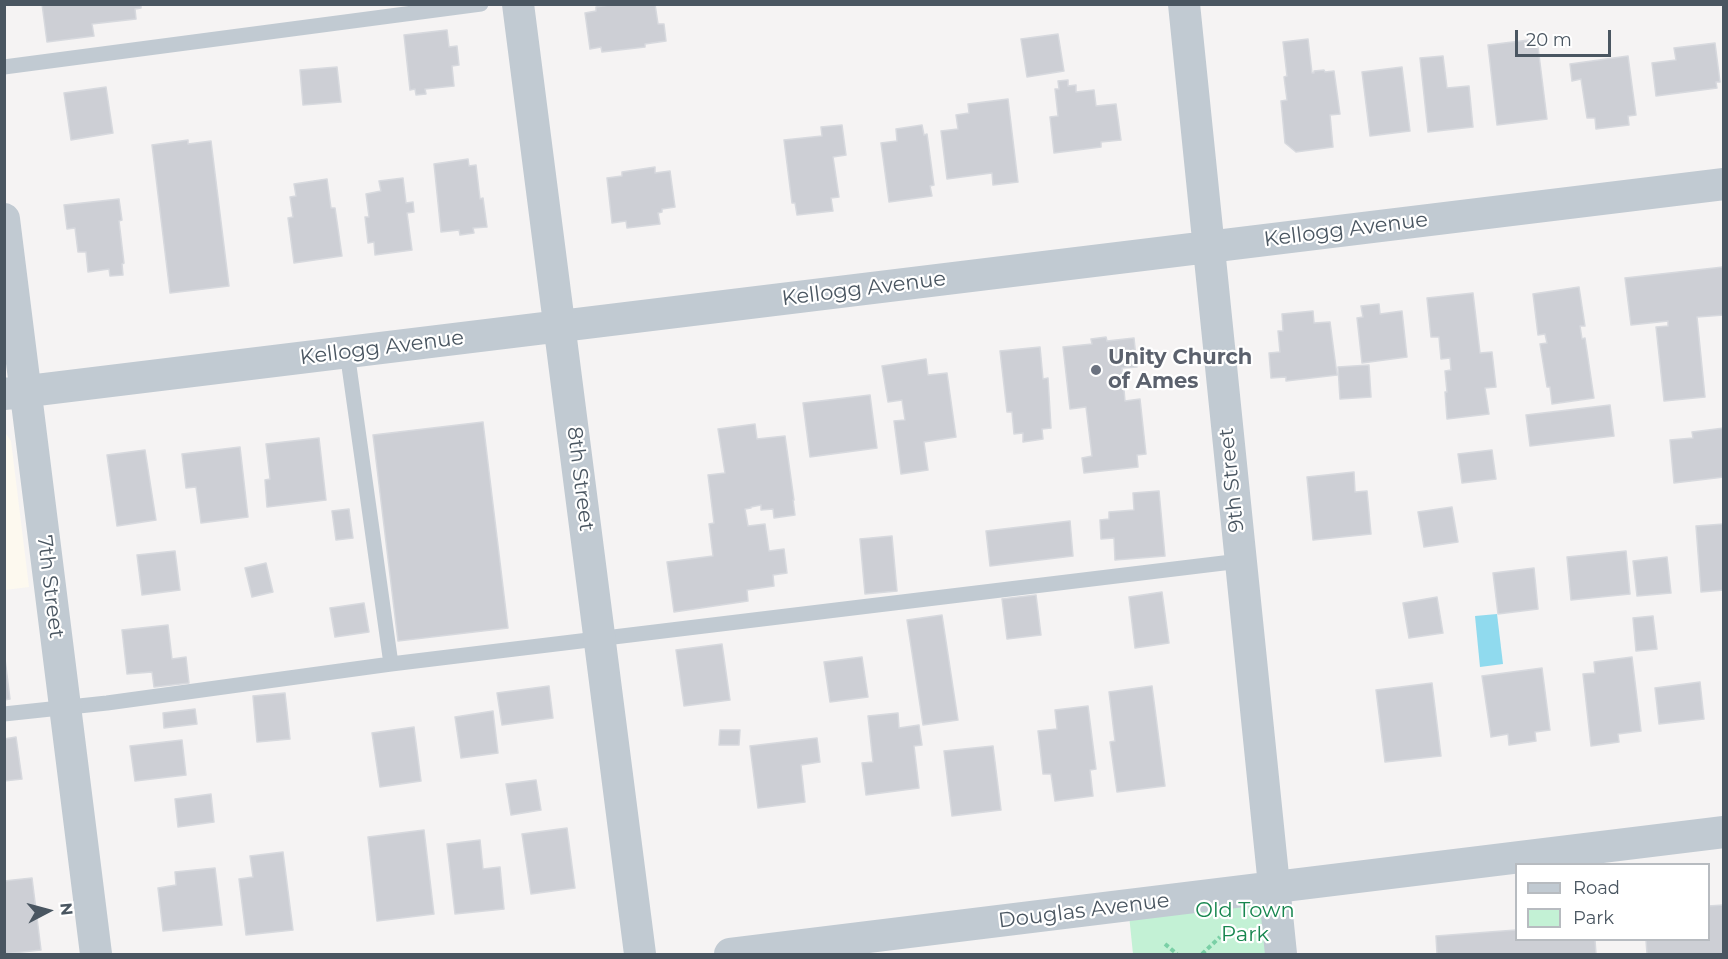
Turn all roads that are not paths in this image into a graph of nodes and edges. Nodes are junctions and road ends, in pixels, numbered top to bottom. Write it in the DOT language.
graph roads {
  1 [pos="481,4"];
  2 [pos="519,4"];
  3 [pos="1184,4"];
  4 [pos="4,67"];
  5 [pos="1724,184"];
  6 [pos="4,219"];
  7 [pos="1208,247"];
  8 [pos="560,326"];
  9 [pos="347,352"];
  10 [pos="15,392"];
  11 [pos="1240,561"];
  12 [pos="600,638"];
  13 [pos="391,664"];
  14 [pos="65,708"];
  15 [pos="4,714"];
  16 [pos="1724,832"];
  17 [pos="1274,887"];
  18 [pos="96,954"];
  19 [pos="640,954"];
  20 [pos="730,954"];
  21 [pos="1281,954"];
  1 -- 4 [label="lane"];
  2 -- 8 [label="street, 8th Street"];
  3 -- 7 [label="street, 9th Street"];
  5 -- 7 [label="street, Kellogg Avenue"];
  6 -- 10 [label="street, 7th Street"];
  7 -- 8 [label="street, Kellogg Avenue"];
  7 -- 11 [label="street, 9th Street"];
  8 -- 9 [label="street, Kellogg Avenue"];
  8 -- 12 [label="street, 8th Street"];
  9 -- 10 [label="street, Kellogg Avenue"];
  9 -- 13 [label="lane"];
  10 -- 14 [label="street, 7th Street"];
  11 -- 12 [label="lane"];
  11 -- 17 [label="street, 9th Street"];
  12 -- 13 [label="lane"];
  12 -- 19 [label="street, 8th Street"];
  13 -- 14 [label="lane"];
  14 -- 15 [label="lane"];
  14 -- 18 [label="street, 7th Street"];
  16 -- 17 [label="street, Douglas Avenue"];
  17 -- 20 [label="street, Douglas Avenue"];
  17 -- 21 [label="street, 9th Street"];
}
